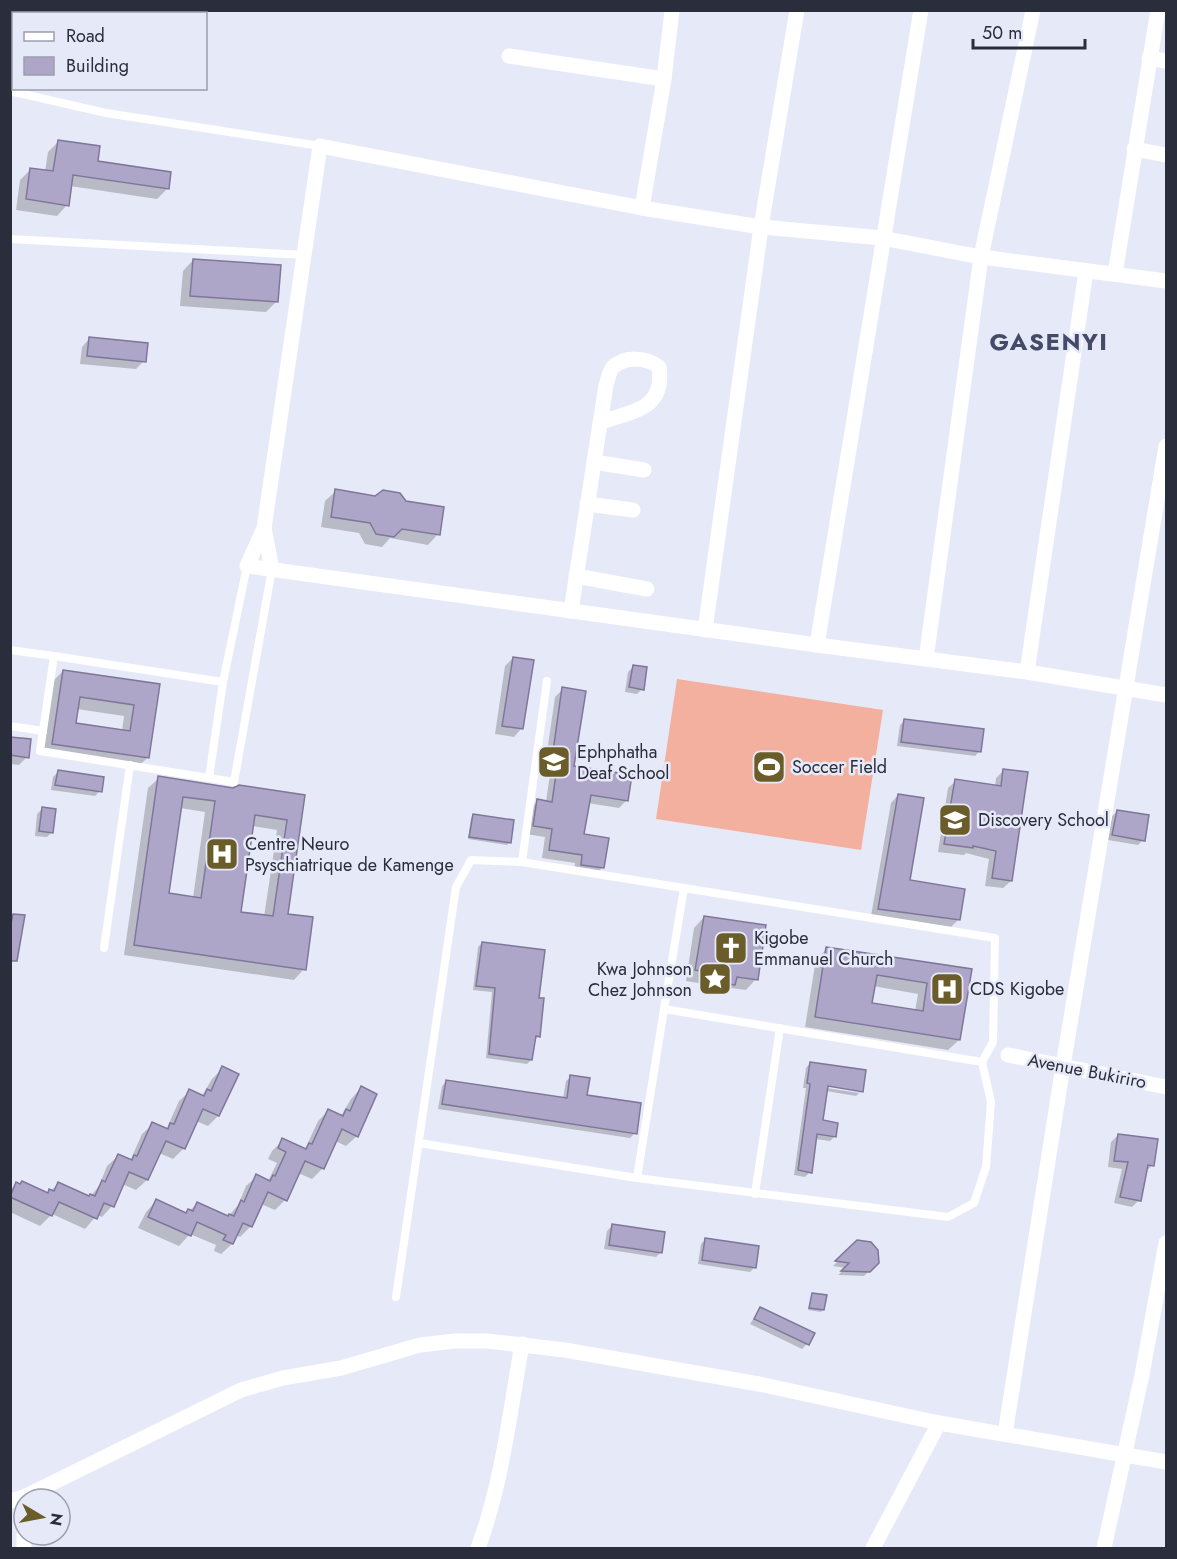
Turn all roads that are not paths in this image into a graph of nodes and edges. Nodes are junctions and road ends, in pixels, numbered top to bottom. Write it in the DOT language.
graph roads {
  1 [pos="672,10"];
  2 [pos="797,10"];
  3 [pos="921,10"];
  4 [pos="1033,10"];
  5 [pos="1158,10"];
  6 [pos="509,56"];
  7 [pos="1149,58"];
  8 [pos="1167,61"];
  9 [pos="664,79"];
  10 [pos="10,91"];
  11 [pos="320,146"];
  12 [pos="1134,149"];
  13 [pos="1167,154"];
  14 [pos="642,208"];
  15 [pos="761,227"];
  16 [pos="882,238"];
  17 [pos="10,239"];
  18 [pos="305,255"];
  19 [pos="981,257"];
  20 [pos="1086,271"];
  21 [pos="1115,274"];
  22 [pos="1167,281"];
  23 [pos="600,423"];
  24 [pos="1167,446"];
  25 [pos="594,462"];
  26 [pos="644,470"];
  27 [pos="587,504"];
  28 [pos="633,510"];
  29 [pos="264,528"];
  30 [pos="247,566"];
  31 [pos="272,569"];
  32 [pos="576,576"];
  33 [pos="647,589"];
  34 [pos="571,611"];
  35 [pos="705,630"];
  36 [pos="817,645"];
  37 [pos="10,650"];
  38 [pos="54,656"];
  39 [pos="926,659"];
  40 [pos="1027,672"];
  41 [pos="547,681"];
  42 [pos="223,682"];
  43 [pos="1126,689"];
  44 [pos="1167,695"];
  45 [pos="10,726"];
  46 [pos="43,731"];
  47 [pos="130,765"];
  48 [pos="209,778"];
  49 [pos="522,862"];
  50 [pos="684,888"];
  51 [pos="104,948"];
  52 [pos="664,1009"];
  53 [pos="780,1028"];
  54 [pos="993,1042"];
  55 [pos="1008,1055"];
  56 [pos="982,1062"];
  57 [pos="1063,1066"];
  58 [pos="1167,1087"];
  59 [pos="419,1143"];
  60 [pos="637,1178"];
  61 [pos="755,1194"];
  62 [pos="1167,1243"];
  63 [pos="396,1297"];
  64 [pos="522,1344"];
  65 [pos="939,1423"];
  66 [pos="1005,1434"];
  67 [pos="1124,1454"];
  68 [pos="1167,1462"];
  69 [pos="44,1487"];
  70 [pos="478,1548"];
  71 [pos="873,1548"];
  72 [pos="1104,1548"];
  1 -- 9 [label="street"];
  2 -- 15 [label="street"];
  3 -- 16 [label="street"];
  4 -- 19 [label="street"];
  5 -- 7 [label="street"];
  6 -- 9 [label="street"];
  7 -- 8 [label="street"];
  7 -- 12 [label="street"];
  9 -- 14 [label="street"];
  10 -- 11 [label="lane"];
  11 -- 14 [label="street"];
  11 -- 18 [label="street"];
  12 -- 13 [label="street"];
  12 -- 21 [label="street"];
  14 -- 15 [label="street"];
  15 -- 16 [label="street"];
  15 -- 35 [label="street"];
  16 -- 19 [label="street"];
  16 -- 36 [label="street"];
  17 -- 18 [label="lane"];
  18 -- 29 [label="street"];
  19 -- 20 [label="street"];
  19 -- 39 [label="street"];
  20 -- 21 [label="street"];
  20 -- 40 [label="street"];
  21 -- 22 [label="street"];
  23 -- 23 [label="street"];
  23 -- 25 [label="street"];
  24 -- 43 [label="street"];
  25 -- 26 [label="street"];
  25 -- 27 [label="street"];
  27 -- 28 [label="street"];
  27 -- 32 [label="street"];
  29 -- 30 [label="street"];
  29 -- 31 [label="street"];
  30 -- 31 [label="street"];
  30 -- 42 [label="lane"];
  31 -- 34 [label="street"];
  31 -- 48 [label="lane"];
  32 -- 33 [label="street"];
  32 -- 34 [label="street"];
  34 -- 35 [label="street"];
  35 -- 36 [label="street"];
  36 -- 39 [label="street"];
  37 -- 38 [label="lane"];
  38 -- 42 [label="lane"];
  38 -- 46 [label="lane"];
  39 -- 40 [label="street"];
  40 -- 43 [label="street"];
  41 -- 49 [label="lane"];
  42 -- 48 [label="lane"];
  43 -- 44 [label="street"];
  43 -- 57 [label="street"];
  45 -- 46 [label="lane"];
  46 -- 47 [label="lane"];
  47 -- 48 [label="lane"];
  47 -- 51 [label="lane"];
  49 -- 50 [label="lane"];
  49 -- 59 [label="lane"];
  50 -- 52 [label="lane"];
  50 -- 54 [label="lane"];
  52 -- 53 [label="lane"];
  52 -- 60 [label="lane"];
  53 -- 56 [label="lane"];
  53 -- 61 [label="lane"];
  54 -- 55 [label="lane"];
  54 -- 56 [label="lane"];
  55 -- 57 [label="street, Avenue Bukiriro"];
  56 -- 61 [label="lane"];
  57 -- 58 [label="street, Avenue Bukiriro"];
  57 -- 66 [label="street"];
  59 -- 60 [label="lane"];
  59 -- 63 [label="lane"];
  60 -- 61 [label="lane"];
  62 -- 67 [label="street"];
  64 -- 65 [label="street"];
  64 -- 69 [label="street"];
  64 -- 70 [label="street"];
  65 -- 66 [label="street"];
  65 -- 71 [label="street"];
  66 -- 67 [label="street"];
  67 -- 68 [label="street"];
  67 -- 72 [label="street"];
}
